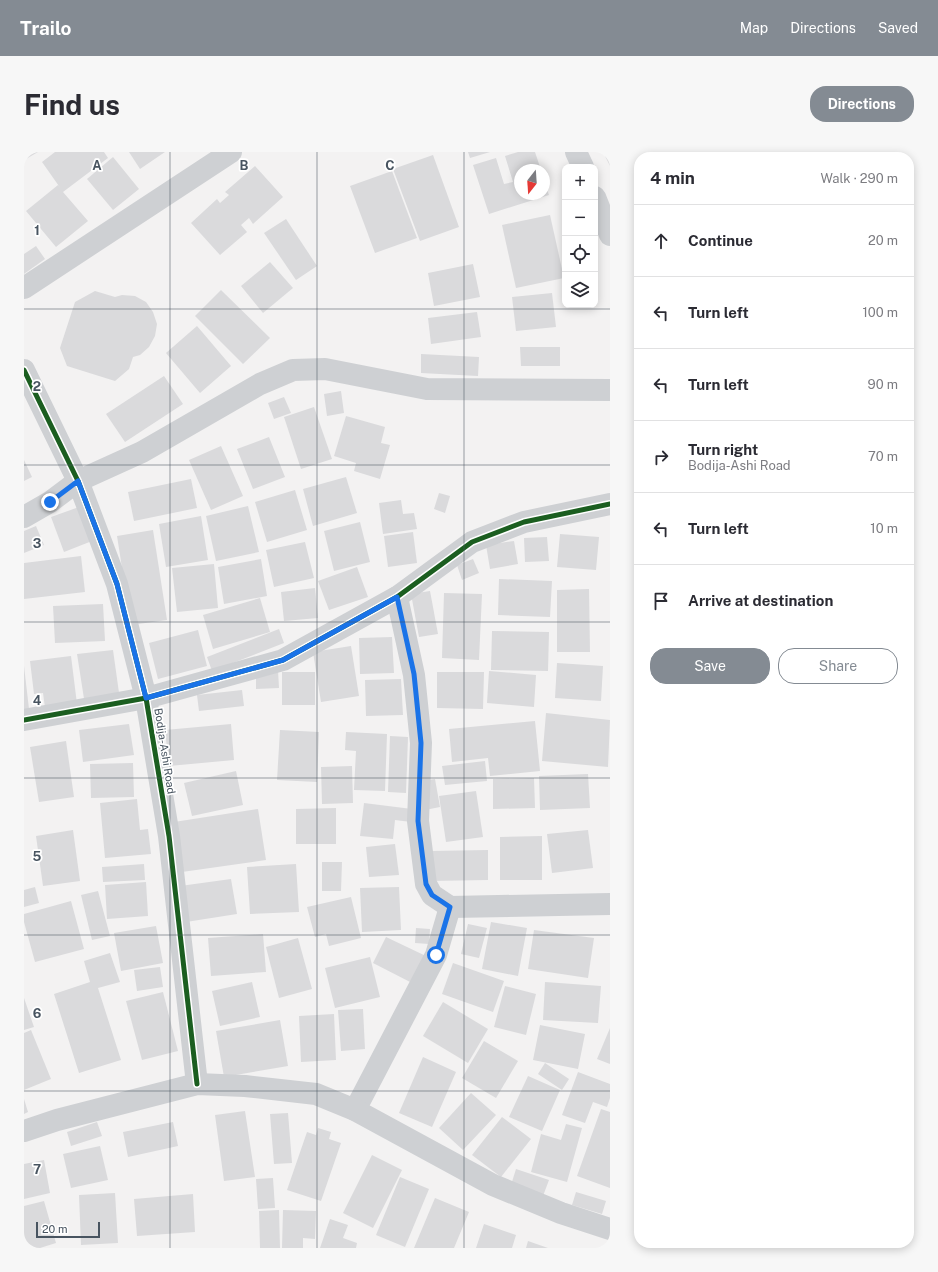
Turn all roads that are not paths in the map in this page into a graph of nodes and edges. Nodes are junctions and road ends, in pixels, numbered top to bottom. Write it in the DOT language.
graph roads {
  1 [pos="231,152"];
  2 [pos="576,152"];
  3 [pos="582,164"];
  4 [pos="596,200"];
  5 [pos="610,234"];
  6 [pos="24,288"];
  7 [pos="24,370"];
  8 [pos="610,390"];
  9 [pos="78,481"];
  10 [pos="610,504"];
  11 [pos="24,517"];
  12 [pos="397,597"];
  13 [pos="146,698"];
  14 [pos="24,720"];
  15 [pos="610,904"];
  16 [pos="450,907"];
  17 [pos="197,1084"];
  18 [pos="355,1110"];
  19 [pos="24,1131"];
  20 [pos="610,1229"];
  1 -- 6 [label="street"];
  2 -- 3 [label="street"];
  4 -- 5 [label="street"];
  7 -- 9 [label="street, Bodija-Ashi Road"];
  8 -- 9 [label="street"];
  9 -- 11 [label="street"];
  9 -- 13 [label="street, Bodija-Ashi Road"];
  10 -- 12 [label="street"];
  12 -- 13 [label="street"];
  12 -- 16 [label="street"];
  13 -- 14 [label="street"];
  13 -- 17 [label="street, Bodija-Ashi Road"];
  15 -- 16 [label="street"];
  16 -- 18 [label="street"];
  17 -- 18 [label="street"];
  17 -- 19 [label="street"];
  18 -- 20 [label="street"];
}
